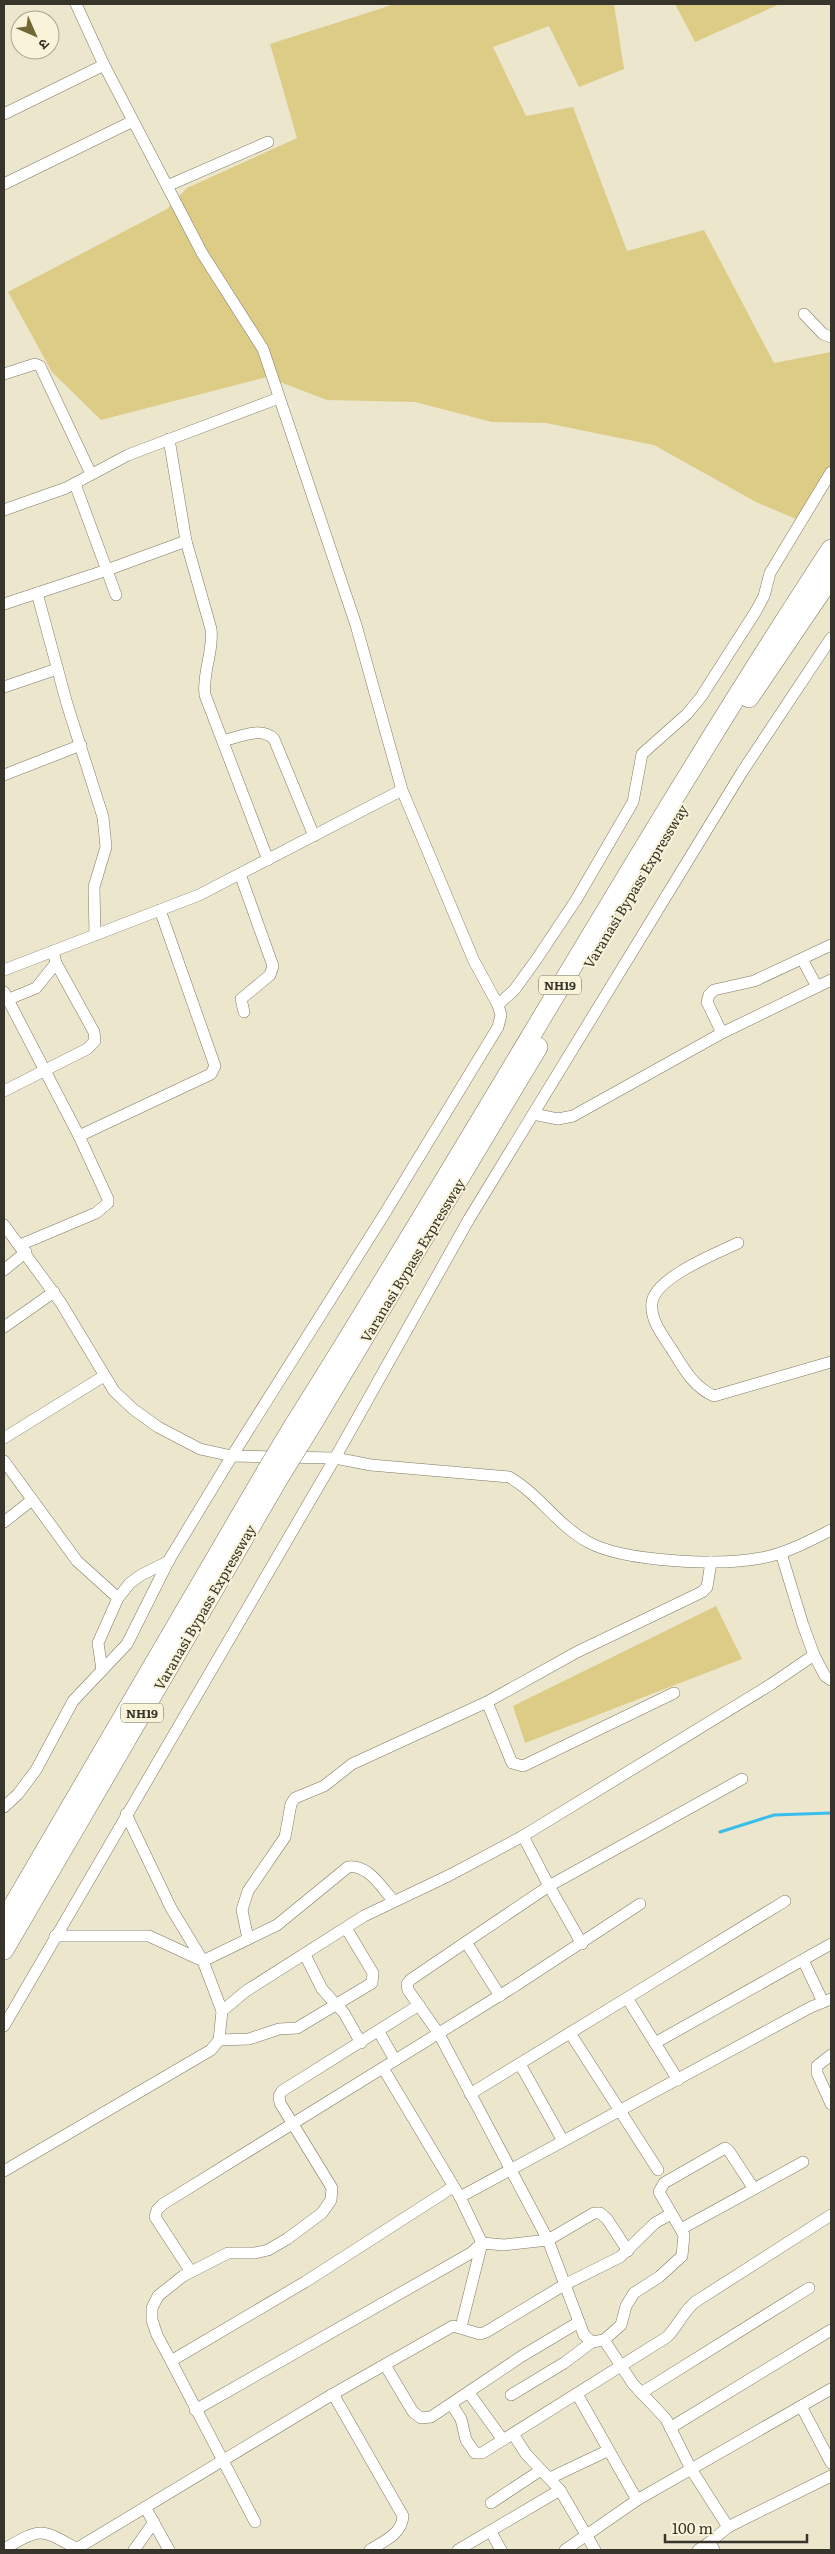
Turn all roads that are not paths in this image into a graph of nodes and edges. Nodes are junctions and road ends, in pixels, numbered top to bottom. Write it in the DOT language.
graph roads {
  1 [pos="76,4"];
  2 [pos="104,65"];
  3 [pos="4,114"];
  4 [pos="133,121"];
  5 [pos="268,142"];
  6 [pos="4,184"];
  7 [pos="167,186"];
  8 [pos="804,314"];
  9 [pos="831,337"];
  10 [pos="4,374"];
  11 [pos="279,398"];
  12 [pos="169,439"];
  13 [pos="831,472"];
  14 [pos="91,474"];
  15 [pos="75,484"];
  16 [pos="4,510"];
  17 [pos="186,541"];
  18 [pos="831,549"];
  19 [pos="107,570"];
  20 [pos="831,577"];
  21 [pos="37,593"];
  22 [pos="116,595"];
  23 [pos="4,604"];
  24 [pos="831,638"];
  25 [pos="57,668"];
  26 [pos="4,687"];
  27 [pos="223,741"];
  28 [pos="81,745"];
  29 [pos="4,775"];
  30 [pos="402,790"];
  31 [pos="314,836"];
  32 [pos="268,860"];
  33 [pos="240,874"];
  34 [pos="160,910"];
  35 [pos="95,935"];
  36 [pos="831,945"];
  37 [pos="52,951"];
  38 [pos="802,959"];
  39 [pos="56,963"];
  40 [pos="4,970"];
  41 [pos="831,980"];
  42 [pos="817,987"];
  43 [pos="5,997"];
  44 [pos="498,1005"];
  45 [pos="244,1012"];
  46 [pos="722,1033"];
  47 [pos="45,1070"];
  48 [pos="4,1091"];
  49 [pos="533,1114"];
  50 [pos="78,1136"];
  51 [pos="4,1226"];
  52 [pos="738,1243"];
  53 [pos="23,1249"];
  54 [pos="4,1270"];
  55 [pos="54,1292"];
  56 [pos="4,1328"];
  57 [pos="831,1362"];
  58 [pos="104,1376"];
  59 [pos="301,1428"];
  60 [pos="4,1438"];
  61 [pos="232,1456"];
  62 [pos="335,1458"];
  63 [pos="4,1461"];
  64 [pos="274,1473"];
  65 [pos="32,1500"];
  66 [pos="4,1522"];
  67 [pos="831,1530"];
  68 [pos="781,1553"];
  69 [pos="169,1560"];
  70 [pos="713,1562"];
  71 [pos="118,1598"];
  72 [pos="814,1655"];
  73 [pos="102,1670"];
  74 [pos="831,1680"];
  75 [pos="674,1693"];
  76 [pos="487,1702"];
  77 [pos="742,1779"];
  78 [pos="6,1804"];
  79 [pos="126,1814"];
  80 [pos="4,1815"];
  81 [pos="523,1836"];
  82 [pos="549,1886"];
  83 [pos="393,1900"];
  84 [pos="785,1901"];
  85 [pos="640,1904"];
  86 [pos="4,1921"];
  87 [pos="346,1928"];
  88 [pos="55,1936"];
  89 [pos="248,1939"];
  90 [pos="466,1942"];
  91 [pos="582,1944"];
  92 [pos="831,1944"];
  93 [pos="4,1950"];
  94 [pos="304,1955"];
  95 [pos="803,1960"];
  96 [pos="203,1961"];
  97 [pos="500,1996"];
  98 [pos="627,1998"];
  99 [pos="827,2000"];
  100 [pos="419,2005"];
  101 [pos="337,2006"];
  102 [pos="222,2011"];
  103 [pos="4,2026"];
  104 [pos="379,2032"];
  105 [pos="570,2033"];
  106 [pos="439,2034"];
  107 [pos="219,2040"];
  108 [pos="361,2043"];
  109 [pos="655,2043"];
  110 [pos="831,2055"];
  111 [pos="395,2060"];
  112 [pos="520,2064"];
  113 [pos="382,2068"];
  114 [pos="678,2080"];
  115 [pos="470,2094"];
  116 [pos="831,2104"];
  117 [pos="619,2109"];
  118 [pos="294,2124"];
  119 [pos="563,2141"];
  120 [pos="803,2162"];
  121 [pos="510,2170"];
  122 [pos="658,2170"];
  123 [pos="4,2171"];
  124 [pos="754,2189"];
  125 [pos="457,2192"];
  126 [pos="670,2214"];
  127 [pos="831,2215"];
  128 [pos="681,2229"];
  129 [pos="548,2240"];
  130 [pos="482,2243"];
  131 [pos="628,2251"];
  132 [pos="191,2272"];
  133 [pos="564,2285"];
  134 [pos="810,2288"];
  135 [pos="579,2322"];
  136 [pos="461,2327"];
  137 [pos="831,2330"];
  138 [pos="598,2341"];
  139 [pos="171,2361"];
  140 [pos="385,2365"];
  141 [pos="619,2366"];
  142 [pos="831,2389"];
  143 [pos="469,2392"];
  144 [pos="641,2393"];
  145 [pos="333,2394"];
  146 [pos="577,2394"];
  147 [pos="511,2395"];
  148 [pos="452,2405"];
  149 [pos="801,2406"];
  150 [pos="196,2410"];
  151 [pos="670,2428"];
  152 [pos="508,2437"];
  153 [pos="607,2451"];
  154 [pos="222,2461"];
  155 [pos="831,2463"];
  156 [pos="691,2469"];
  157 [pos="541,2470"];
  158 [pos="831,2476"];
  159 [pos="550,2478"];
  160 [pos="560,2490"];
  161 [pos="637,2500"];
  162 [pos="491,2503"];
  163 [pos="146,2507"];
  164 [pos="154,2522"];
  165 [pos="255,2522"];
  166 [pos="728,2527"];
  167 [pos="491,2532"];
  168 [pos="586,2535"];
  169 [pos="712,2546"];
  170 [pos="4,2549"];
  171 [pos="77,2549"];
  172 [pos="134,2550"];
  173 [pos="169,2550"];
  174 [pos="370,2550"];
  175 [pos="458,2550"];
  176 [pos="501,2550"];
  177 [pos="565,2550"];
  178 [pos="595,2550"];
  179 [pos="698,2550"];
  1 -- 2 [label="street"];
  2 -- 3 [label="street"];
  2 -- 4 [label="street"];
  4 -- 6 [label="street"];
  4 -- 7 [label="street"];
  5 -- 7 [label="street"];
  7 -- 11 [label="street"];
  8 -- 9 [label="street"];
  10 -- 14 [label="street"];
  11 -- 12 [label="street"];
  11 -- 30 [label="street"];
  12 -- 14 [label="street"];
  12 -- 17 [label="street"];
  13 -- 44 [label="street"];
  14 -- 15 [label="street"];
  15 -- 16 [label="street"];
  15 -- 19 [label="street"];
  17 -- 19 [label="street"];
  17 -- 27 [label="street"];
  18 -- 59 [label="highway, Varanasi Bypass Expressway / NH19"];
  19 -- 21 [label="street"];
  19 -- 22 [label="street"];
  20 -- 59 [label="highway, Varanasi Bypass Expressway / NH19"];
  21 -- 23 [label="street"];
  21 -- 25 [label="street"];
  24 -- 49 [label="street"];
  25 -- 26 [label="street"];
  25 -- 28 [label="street"];
  27 -- 31 [label="street"];
  27 -- 32 [label="street"];
  28 -- 29 [label="street"];
  28 -- 35 [label="street"];
  30 -- 31 [label="street"];
  30 -- 44 [label="street"];
  31 -- 32 [label="street"];
  32 -- 33 [label="street"];
  33 -- 34 [label="street"];
  33 -- 45 [label="street"];
  34 -- 35 [label="street"];
  34 -- 50 [label="street"];
  35 -- 37 [label="street"];
  36 -- 38 [label="street"];
  37 -- 39 [label="street"];
  37 -- 40 [label="street"];
  38 -- 42 [label="street"];
  38 -- 46 [label="street"];
  39 -- 43 [label="street"];
  39 -- 47 [label="street"];
  41 -- 42 [label="street"];
  42 -- 46 [label="street"];
  43 -- 47 [label="street"];
  44 -- 61 [label="street"];
  46 -- 49 [label="street"];
  47 -- 48 [label="street"];
  47 -- 50 [label="street"];
  49 -- 62 [label="street"];
  50 -- 53 [label="street"];
  51 -- 53 [label="street"];
  52 -- 57 [label="street"];
  53 -- 54 [label="street"];
  53 -- 55 [label="street"];
  55 -- 56 [label="street"];
  55 -- 58 [label="street"];
  58 -- 60 [label="street"];
  58 -- 61 [label="street"];
  59 -- 64 [label="highway, Varanasi Bypass Expressway / NH19, bridge"];
  61 -- 62 [label="street"];
  61 -- 69 [label="street"];
  62 -- 70 [label="street"];
  62 -- 79 [label="street"];
  63 -- 65 [label="street"];
  64 -- 86 [label="highway, Varanasi Bypass Expressway / NH19"];
  64 -- 93 [label="highway, Varanasi Bypass Expressway / NH19"];
  65 -- 66 [label="street"];
  65 -- 71 [label="street"];
  67 -- 68 [label="street"];
  68 -- 70 [label="street"];
  68 -- 72 [label="street"];
  69 -- 71 [label="street"];
  69 -- 73 [label="street"];
  70 -- 76 [label="street"];
  71 -- 73 [label="street"];
  72 -- 74 [label="street"];
  72 -- 81 [label="street"];
  73 -- 78 [label="street"];
  75 -- 76 [label="street"];
  76 -- 89 [label="street"];
  77 -- 82 [label="street"];
  78 -- 80 [label="street"];
  79 -- 88 [label="street"];
  79 -- 96 [label="street"];
  81 -- 82 [label="street"];
  81 -- 83 [label="street"];
  82 -- 90 [label="street"];
  82 -- 91 [label="street"];
  83 -- 87 [label="street"];
  83 -- 89 [label="street"];
  84 -- 98 [label="street"];
  85 -- 91 [label="street"];
  87 -- 94 [label="street"];
  87 -- 101 [label="street"];
  88 -- 96 [label="street"];
  88 -- 103 [label="street"];
  89 -- 96 [label="street"];
  90 -- 97 [label="street"];
  90 -- 100 [label="street"];
  91 -- 97 [label="street"];
  92 -- 95 [label="street"];
  94 -- 101 [label="street"];
  94 -- 102 [label="street"];
  95 -- 99 [label="street"];
  95 -- 109 [label="street"];
  96 -- 102 [label="street"];
  97 -- 106 [label="street"];
  98 -- 105 [label="street"];
  98 -- 109 [label="street"];
  99 -- 114 [label="street"];
  100 -- 104 [label="street"];
  100 -- 106 [label="street"];
  101 -- 107 [label="street"];
  101 -- 108 [label="street"];
  102 -- 107 [label="street"];
  104 -- 108 [label="street"];
  104 -- 111 [label="street"];
  105 -- 112 [label="street"];
  105 -- 117 [label="street"];
  106 -- 111 [label="street"];
  106 -- 115 [label="street"];
  107 -- 123 [label="street"];
  108 -- 118 [label="street"];
  109 -- 114 [label="street"];
  110 -- 116 [label="street"];
  111 -- 113 [label="street"];
  112 -- 115 [label="street"];
  112 -- 119 [label="street"];
  113 -- 118 [label="street"];
  113 -- 125 [label="street"];
  114 -- 117 [label="street"];
  115 -- 121 [label="street"];
  117 -- 119 [label="street"];
  117 -- 122 [label="street"];
  118 -- 132 [label="street"];
  118 -- 132 [label="street"];
  119 -- 121 [label="street"];
  120 -- 124 [label="street"];
  121 -- 125 [label="street"];
  121 -- 129 [label="street"];
  124 -- 126 [label="street"];
  124 -- 128 [label="street"];
  125 -- 130 [label="street"];
  125 -- 139 [label="street"];
  126 -- 128 [label="street"];
  126 -- 131 [label="street"];
  127 -- 141 [label="street"];
  128 -- 138 [label="street"];
  129 -- 130 [label="street"];
  129 -- 131 [label="street"];
  129 -- 133 [label="street"];
  130 -- 136 [label="street"];
  130 -- 150 [label="street"];
  131 -- 133 [label="street"];
  132 -- 139 [label="street"];
  133 -- 135 [label="street"];
  133 -- 136 [label="street"];
  134 -- 144 [label="street"];
  135 -- 138 [label="street"];
  135 -- 143 [label="street"];
  136 -- 140 [label="street"];
  137 -- 151 [label="street"];
  138 -- 141 [label="street"];
  138 -- 147 [label="street"];
  139 -- 150 [label="street"];
  140 -- 145 [label="street"];
  140 -- 148 [label="street"];
  141 -- 144 [label="street"];
  141 -- 146 [label="street"];
  142 -- 149 [label="street"];
  143 -- 148 [label="street"];
  143 -- 152 [label="street"];
  144 -- 151 [label="street"];
  145 -- 154 [label="street"];
  145 -- 174 [label="street"];
  146 -- 152 [label="street"];
  146 -- 153 [label="street"];
  148 -- 152 [label="street"];
  149 -- 155 [label="street"];
  149 -- 156 [label="street"];
  150 -- 154 [label="street"];
  151 -- 156 [label="street"];
  152 -- 157 [label="street"];
  153 -- 159 [label="street"];
  153 -- 161 [label="street"];
  154 -- 163 [label="street"];
  154 -- 165 [label="street"];
  156 -- 161 [label="street"];
  156 -- 166 [label="street"];
  157 -- 159 [label="street"];
  157 -- 162 [label="street"];
  158 -- 166 [label="street"];
  159 -- 160 [label="street"];
  160 -- 167 [label="street"];
  160 -- 168 [label="street"];
  161 -- 168 [label="street"];
  163 -- 164 [label="street"];
  163 -- 171 [label="street"];
  164 -- 172 [label="street"];
  164 -- 173 [label="street"];
  166 -- 169 [label="street"];
  167 -- 175 [label="street"];
  167 -- 176 [label="street"];
  168 -- 177 [label="street"];
  168 -- 178 [label="street"];
  169 -- 179 [label="street"];
  170 -- 171 [label="street"];
}
